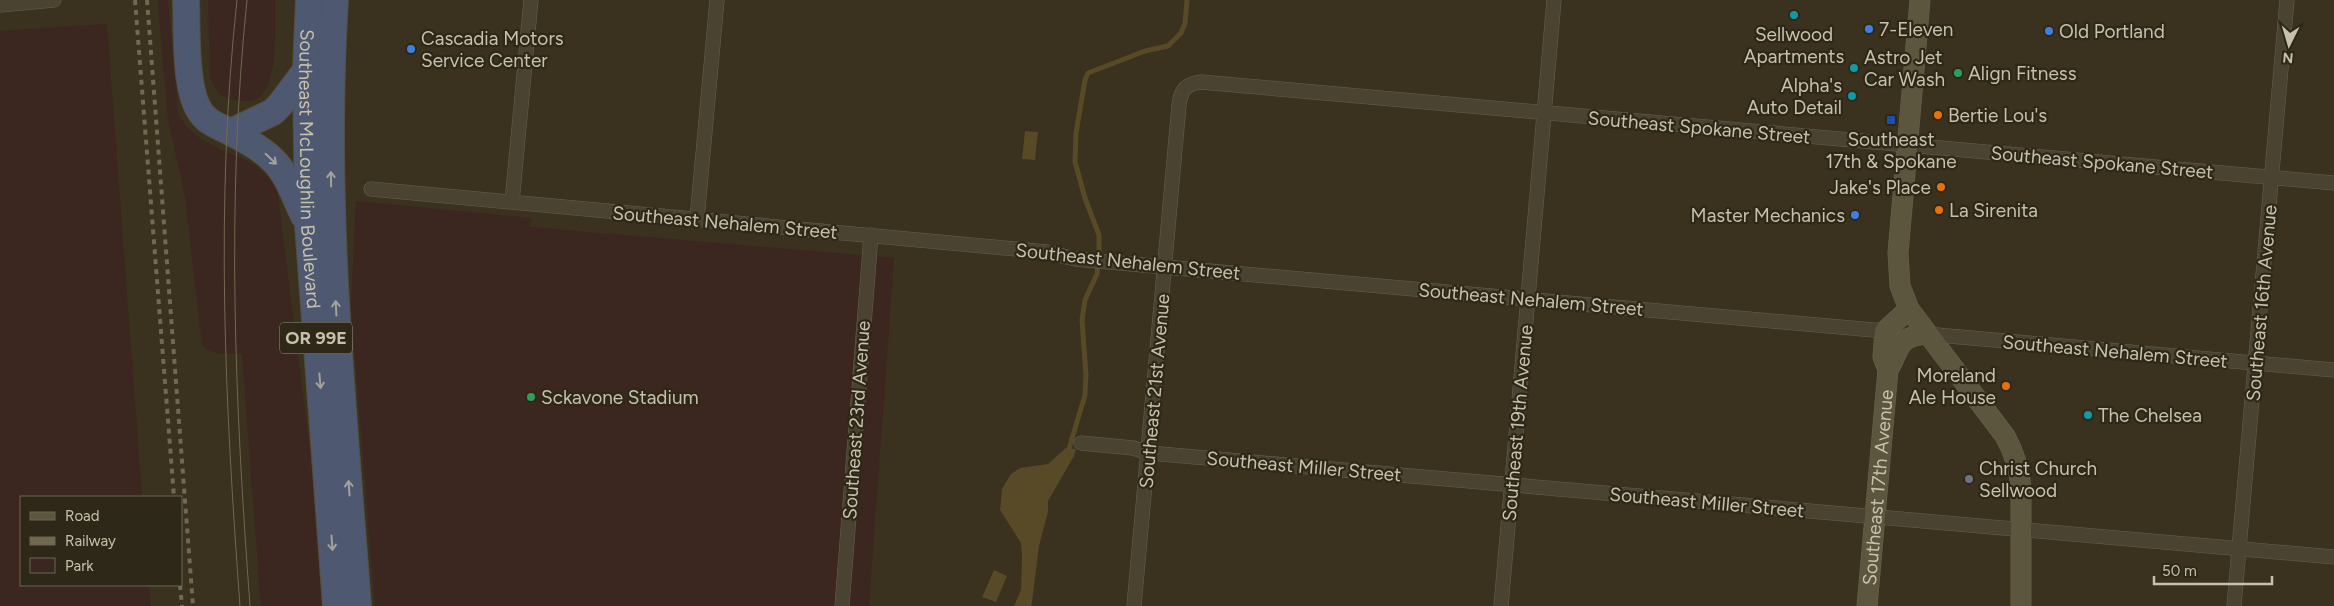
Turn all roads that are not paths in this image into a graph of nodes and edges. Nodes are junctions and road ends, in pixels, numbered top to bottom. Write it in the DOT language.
graph roads {
  1 [pos="54,0"];
  2 [pos="186,0"];
  3 [pos="310,0"];
  4 [pos="531,0"];
  5 [pos="717,0"];
  6 [pos="1554,0"];
  7 [pos="1920,0"];
  8 [pos="2287,0"];
  9 [pos="0,5"];
  10 [pos="340,5"];
  11 [pos="306,70"];
  12 [pos="1185,87"];
  13 [pos="1544,113"];
  14 [pos="231,132"];
  15 [pos="1907,145"];
  16 [pos="2272,177"];
  17 [pos="2334,183"];
  18 [pos="371,189"];
  19 [pos="512,202"];
  20 [pos="697,219"];
  21 [pos="308,224"];
  22 [pos="871,235"];
  23 [pos="1164,267"];
  24 [pos="1528,299"];
  25 [pos="1908,309"];
  26 [pos="1885,331"];
  27 [pos="1926,334"];
  28 [pos="2255,364"];
  29 [pos="1888,370"];
  30 [pos="2334,370"];
  31 [pos="1081,443"];
  32 [pos="1149,453"];
  33 [pos="1511,484"];
  34 [pos="1874,517"];
  35 [pos="2021,529"];
  36 [pos="2239,549"];
  37 [pos="2334,557"];
  38 [pos="336,606"];
  39 [pos="358,606"];
  40 [pos="842,606"];
  41 [pos="1134,606"];
  42 [pos="1501,606"];
  43 [pos="1867,606"];
  44 [pos="2021,606"];
  45 [pos="2234,606"];
  1 -- 9 [label="street"];
  2 -- 14 [label="highway"];
  3 -- 11 [label="highway, Southeast McLoughlin Boulevard / OR 99E"];
  4 -- 19 [label="street"];
  5 -- 20 [label="street"];
  6 -- 13 [label="street, Southeast 19th Avenue"];
  7 -- 15 [label="main road"];
  8 -- 16 [label="street, Southeast 16th Avenue"];
  39 -- 10 [label="highway, Southeast McLoughlin Boulevard / OR 99E, one-way"];
  11 -- 14 [label="highway"];
  11 -- 21 [label="highway, Southeast McLoughlin Boulevard / OR 99E"];
  12 -- 13 [label="street, Southeast Spokane Street"];
  12 -- 23 [label="street, Southeast 21st Avenue"];
  13 -- 15 [label="street, Southeast Spokane Street"];
  13 -- 24 [label="street, Southeast 19th Avenue"];
  14 -- 21 [label="highway, one-way"];
  15 -- 16 [label="street, Southeast Spokane Street"];
  15 -- 25 [label="main road"];
  16 -- 17 [label="street, Southeast Spokane Street"];
  16 -- 28 [label="street, Southeast 16th Avenue"];
  18 -- 19 [label="street, Southeast Nehalem Street"];
  19 -- 20 [label="street, Southeast Nehalem Street"];
  20 -- 22 [label="street, Southeast Nehalem Street"];
  21 -- 38 [label="highway, Southeast McLoughlin Boulevard / OR 99E, one-way"];
  22 -- 23 [label="street, Southeast Nehalem Street"];
  22 -- 40 [label="street, Southeast 23rd Avenue"];
  23 -- 24 [label="street, Southeast Nehalem Street"];
  23 -- 32 [label="street, Southeast 21st Avenue"];
  24 -- 26 [label="street, Southeast Nehalem Street"];
  24 -- 33 [label="street, Southeast 19th Avenue"];
  25 -- 26 [label="main road"];
  25 -- 27 [label="main road"];
  26 -- 29 [label="main road, Southeast 17th Avenue"];
  27 -- 28 [label="street, Southeast Nehalem Street"];
  27 -- 29 [label="main road, Southeast 17th Avenue"];
  27 -- 35 [label="main road"];
  28 -- 30 [label="street, Southeast Nehalem Street"];
  28 -- 36 [label="street, Southeast 16th Avenue"];
  29 -- 34 [label="main road, Southeast 17th Avenue"];
  31 -- 32 [label="street, Southeast Miller Street"];
  32 -- 33 [label="street, Southeast Miller Street"];
  32 -- 41 [label="street, Southeast 21st Avenue"];
  33 -- 34 [label="street, Southeast Miller Street"];
  33 -- 42 [label="street, Southeast 19th Avenue"];
  34 -- 35 [label="street, Southeast Miller Street"];
  34 -- 43 [label="main road, Southeast 17th Avenue"];
  35 -- 36 [label="street, Southeast Miller Street"];
  35 -- 44 [label="main road"];
  36 -- 37 [label="street, Southeast Miller Street"];
  36 -- 45 [label="street, Southeast 16th Avenue"];
}
